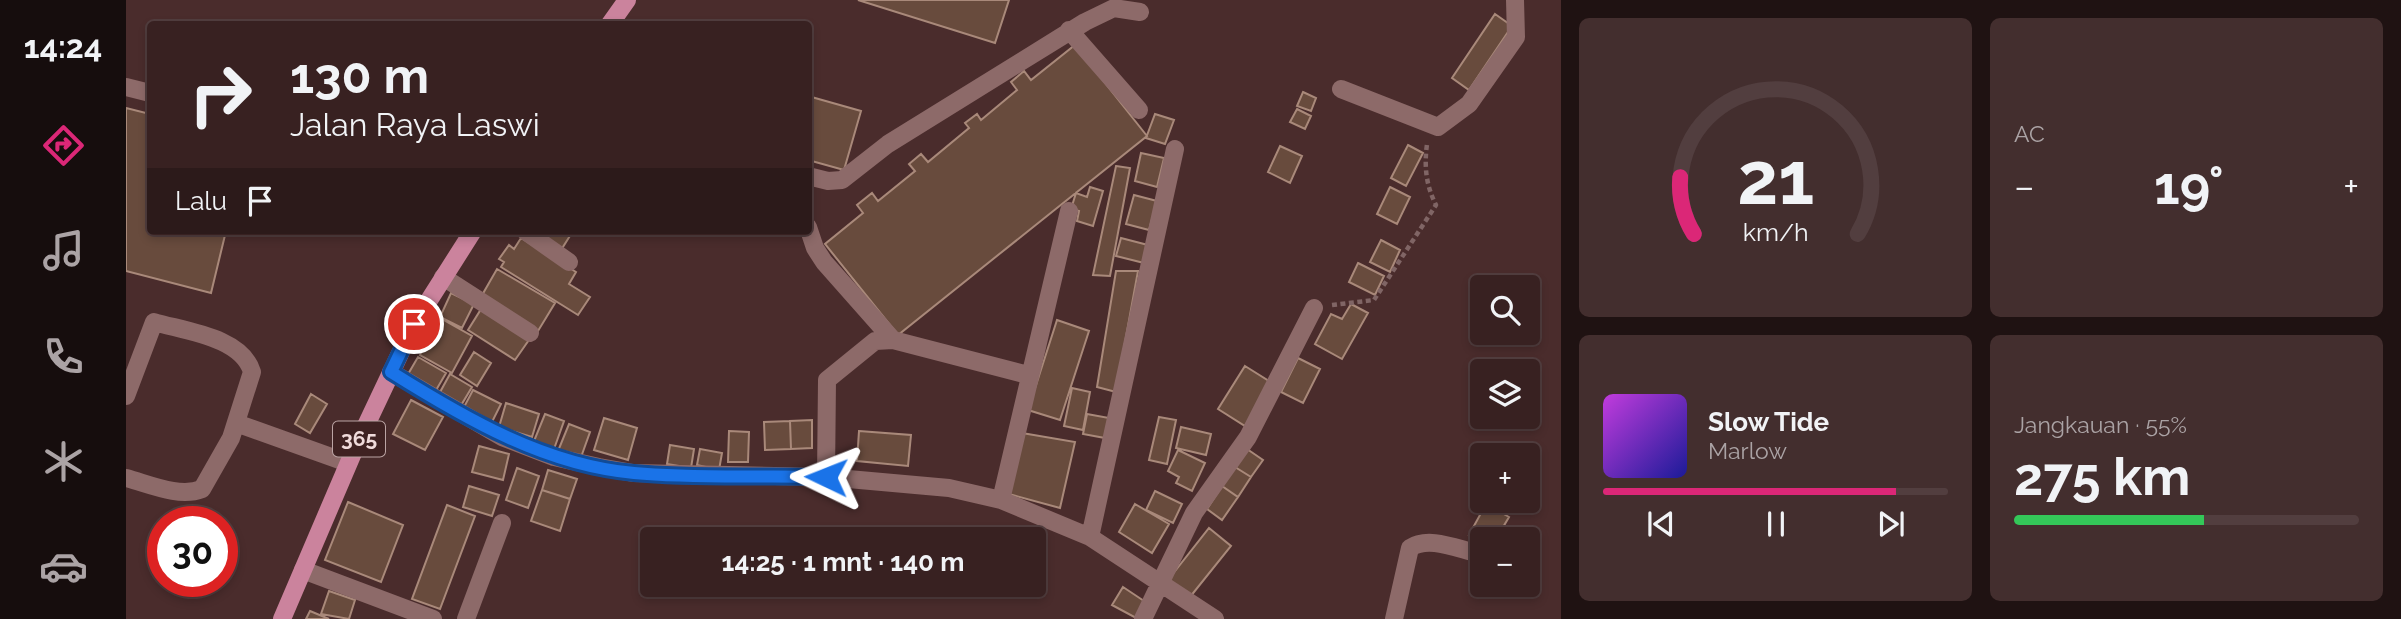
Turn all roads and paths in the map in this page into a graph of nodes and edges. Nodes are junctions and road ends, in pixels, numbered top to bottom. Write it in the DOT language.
graph roads {
  1 [pos="627,0"];
  2 [pos="1515,0"];
  3 [pos="1140,12"];
  4 [pos="612,21"];
  5 [pos="1069,30"];
  6 [pos="126,87"];
  7 [pos="1341,89"];
  8 [pos="147,92"];
  9 [pos="1139,110"];
  10 [pos="1429,126"];
  11 [pos="1175,149"];
  12 [pos="812,177"];
  13 [pos="1069,211"];
  14 [pos="470,235"];
  15 [pos="531,235"];
  16 [pos="811,235"];
  17 [pos="569,262"];
  18 [pos="443,277"];
  19 [pos="1314,308"];
  20 [pos="530,333"];
  21 [pos="893,340"];
  22 [pos="391,372"];
  23 [pos="1028,375"];
  24 [pos="126,396"];
  25 [pos="236,424"];
  26 [pos="348,464"];
  27 [pos="826,477"];
  28 [pos="126,478"];
  29 [pos="1001,500"];
  30 [pos="502,523"];
  31 [pos="1090,537"];
  32 [pos="1470,552"];
  33 [pos="303,570"];
  34 [pos="1159,581"];
  35 [pos="282,619"];
  36 [pos="433,619"];
  37 [pos="466,619"];
  38 [pos="1143,619"];
  39 [pos="1214,619"];
  40 [pos="1394,619"];
  1 -- 4 [label="main road"];
  2 -- 10 [label="street"];
  3 -- 5 [label="street"];
  5 -- 9 [label="street"];
  5 -- 12 [label="street"];
  6 -- 8 [label="street"];
  7 -- 10 [label="street"];
  10 -- 19 [label="path"];
  11 -- 31 [label="street"];
  13 -- 23 [label="street"];
  14 -- 18 [label="main road, 365"];
  15 -- 17 [label="street"];
  16 -- 21 [label="street"];
  18 -- 20 [label="street"];
  18 -- 22 [label="main road, 365"];
  19 -- 34 [label="street"];
  21 -- 23 [label="street"];
  21 -- 27 [label="street"];
  22 -- 26 [label="main road, 365"];
  22 -- 27 [label="street"];
  23 -- 29 [label="street"];
  24 -- 25 [label="street"];
  25 -- 26 [label="street"];
  25 -- 28 [label="street"];
  26 -- 33 [label="main road, 365"];
  27 -- 29 [label="street"];
  29 -- 31 [label="street"];
  30 -- 37 [label="street"];
  31 -- 34 [label="street"];
  32 -- 40 [label="street"];
  33 -- 35 [label="main road, 365"];
  33 -- 36 [label="street"];
  34 -- 38 [label="street"];
  34 -- 39 [label="street"];
}
